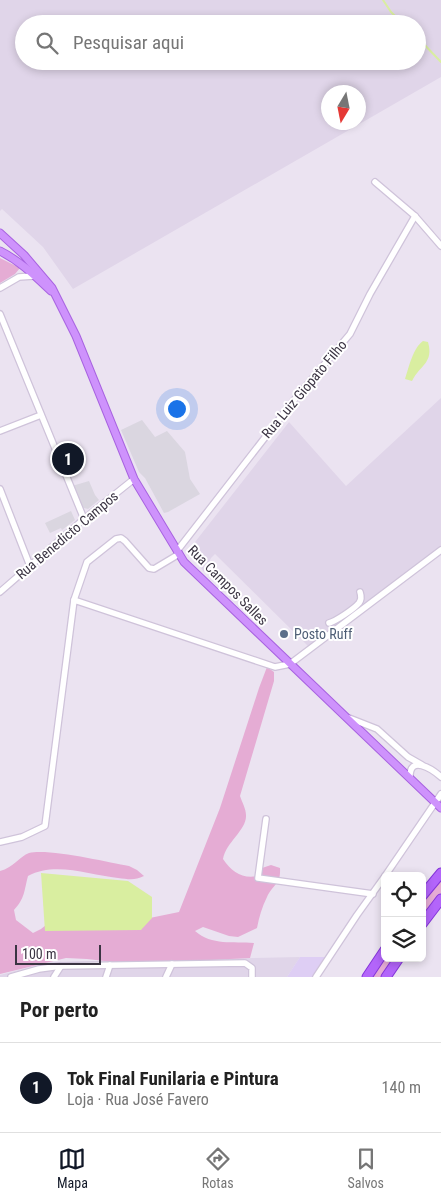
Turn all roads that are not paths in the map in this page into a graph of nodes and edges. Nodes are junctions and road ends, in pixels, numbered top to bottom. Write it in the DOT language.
graph roads {
  1 [pos="375,182"];
  2 [pos="415,216"];
  3 [pos="0,233"];
  4 [pos="0,243"];
  5 [pos="14,245"];
  6 [pos="441,246"];
  7 [pos="0,251"];
  8 [pos="24,255"];
  9 [pos="24,266"];
  10 [pos="34,276"];
  11 [pos="19,277"];
  12 [pos="0,288"];
  13 [pos="57,297"];
  14 [pos="0,314"];
  15 [pos="41,415"];
  16 [pos="0,431"];
  17 [pos="134,479"];
  18 [pos="0,489"];
  19 [pos="5,502"];
  20 [pos="0,507"];
  21 [pos="84,519"];
  22 [pos="441,550"];
  23 [pos="178,553"];
  24 [pos="30,566"];
  25 [pos="0,592"];
  26 [pos="360,592"];
  27 [pos="74,600"];
  28 [pos="328,623"];
  29 [pos="290,664"];
  30 [pos="346,718"];
  31 [pos="422,765"];
  32 [pos="441,777"];
  33 [pos="410,778"];
  34 [pos="426,793"];
  35 [pos="441,794"];
  36 [pos="438,805"];
  37 [pos="266,819"];
  38 [pos="0,842"];
  39 [pos="388,872"];
  40 [pos="441,872"];
  41 [pos="381,882"];
  42 [pos="426,891"];
  43 [pos="373,894"];
  44 [pos="441,899"];
  45 [pos="426,919"];
  46 [pos="381,956"];
  47 [pos="396,962"];
  48 [pos="172,964"];
  49 [pos="110,965"];
  50 [pos="62,966"];
  51 [pos="11,977"];
  52 [pos="54,977"];
  53 [pos="106,977"];
  54 [pos="166,977"];
  55 [pos="252,977"];
  56 [pos="316,977"];
  57 [pos="367,977"];
  58 [pos="386,977"];
  1 -- 2 [label="street"];
  2 -- 6 [label="street"];
  2 -- 23 [label="street, Rua Luiz Giopato Filho"];
  3 -- 5 [label="main road, Rua Campos Salles"];
  4 -- 5 [label="main road"];
  5 -- 8 [label="main road, Rua Campos Salles"];
  7 -- 9 [label="main road"];
  8 -- 9 [label="main road"];
  8 -- 13 [label="main road, Rua Campos Salles"];
  9 -- 10 [label="main road"];
  9 -- 11 [label="street"];
  10 -- 11 [label="street"];
  10 -- 13 [label="main road"];
  11 -- 12 [label="street"];
  13 -- 17 [label="main road, Rua Campos Salles"];
  14 -- 15 [label="street"];
  15 -- 16 [label="street"];
  15 -- 21 [label="street"];
  17 -- 21 [label="street, Rua Benedicto Campos"];
  17 -- 23 [label="main road, Rua Campos Salles"];
  18 -- 19 [label="street"];
  19 -- 20 [label="street"];
  19 -- 24 [label="street"];
  21 -- 24 [label="street, Rua Benedicto Campos"];
  22 -- 29 [label="street"];
  23 -- 27 [label="street, Rua Luiz Giopato Filho"];
  23 -- 29 [label="main road, Rua Campos Salles"];
  24 -- 25 [label="street, Rua Benedicto Campos"];
  26 -- 28 [label="street"];
  27 -- 29 [label="street"];
  27 -- 38 [label="street"];
  29 -- 30 [label="main road, Rua Campos Salles"];
  30 -- 31 [label="street"];
  30 -- 33 [label="main road, Rua Campos Salles"];
  31 -- 32 [label="street"];
  31 -- 33 [label="street"];
  33 -- 34 [label="main road, Rua Campos Salles"];
  34 -- 35 [label="street"];
  34 -- 36 [label="main road, Rua Campos Salles"];
  35 -- 36 [label="street"];
  36 -- 39 [label="street"];
  37 -- 43 [label="street"];
  40 -- 42 [label="highway"];
  41 -- 43 [label="street"];
  43 -- 56 [label="street"];
  44 -- 45 [label="highway"];
  46 -- 57 [label="highway"];
  47 -- 58 [label="highway"];
  48 -- 49 [label="street"];
  48 -- 54 [label="street"];
  48 -- 55 [label="street"];
  49 -- 50 [label="street"];
  49 -- 53 [label="street"];
  50 -- 51 [label="street"];
  50 -- 52 [label="street"];
}
